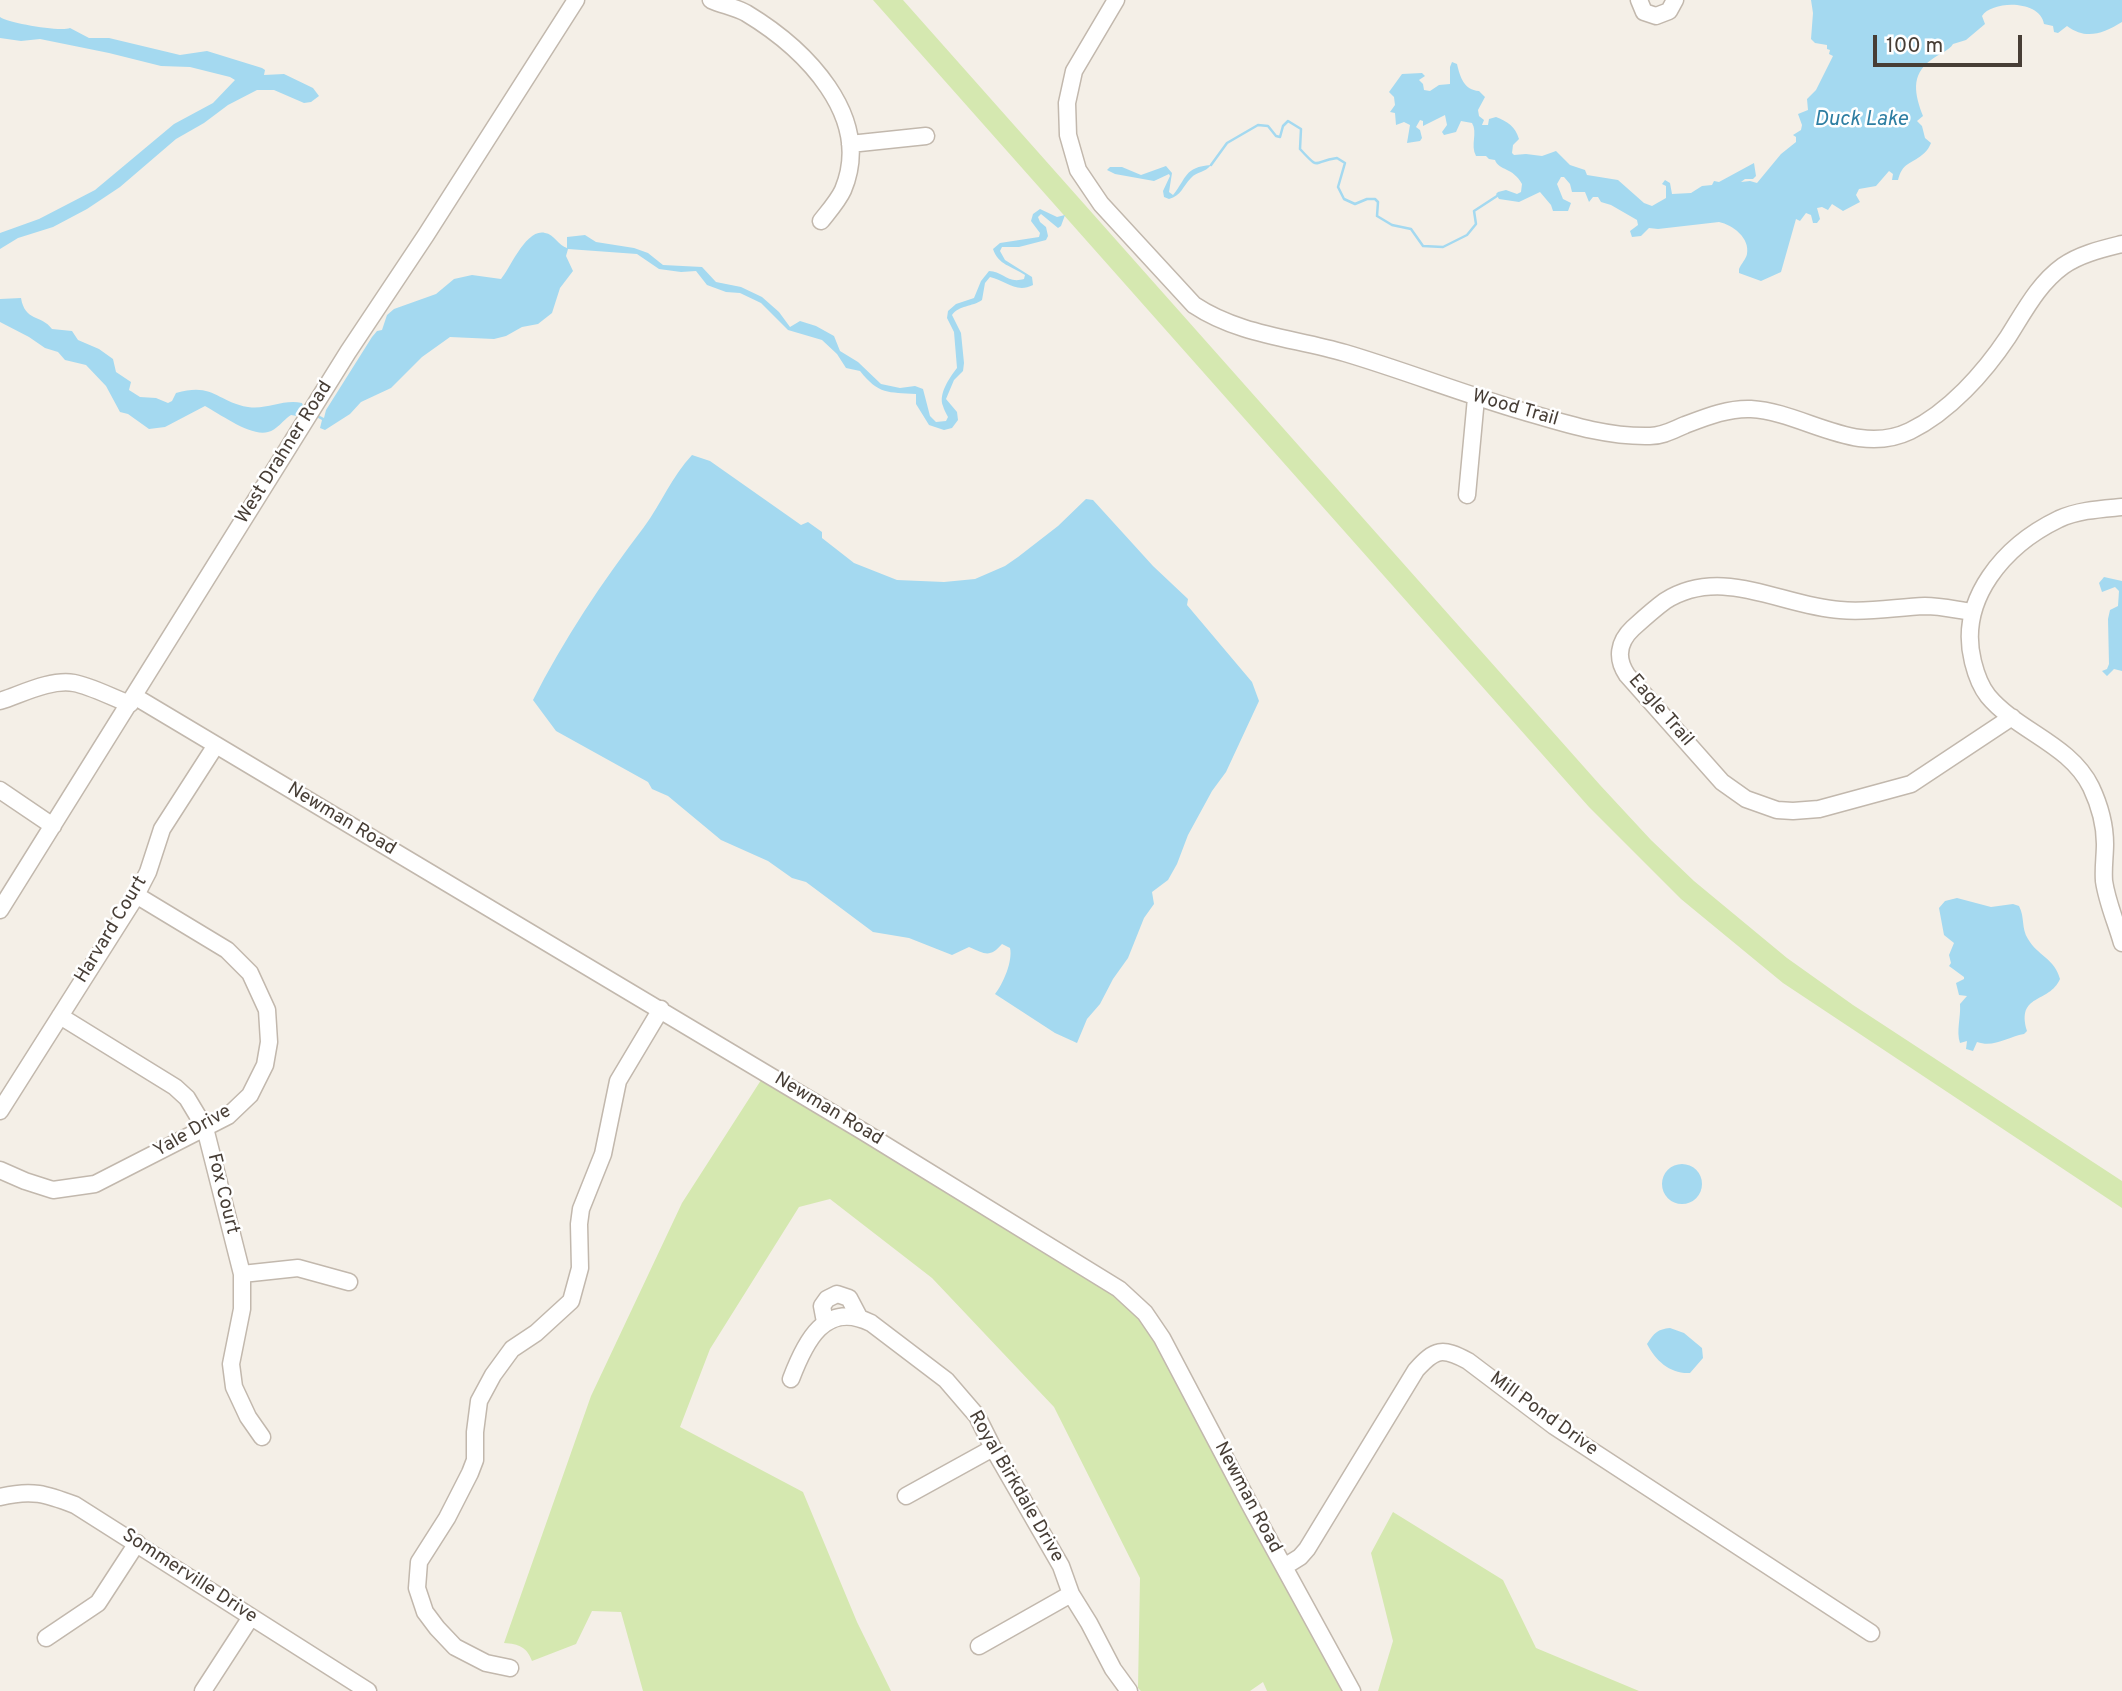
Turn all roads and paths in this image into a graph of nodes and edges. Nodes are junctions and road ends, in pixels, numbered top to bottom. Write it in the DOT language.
graph roads {
  1 [pos="576,0"];
  2 [pos="711,0"];
  3 [pos="1116,0"];
  4 [pos="1639,0"];
  5 [pos="1675,0"];
  6 [pos="926,136"];
  7 [pos="850,144"];
  8 [pos="821,221"];
  9 [pos="2122,244"];
  10 [pos="1476,398"];
  11 [pos="1467,495"];
  12 [pos="2122,507"];
  13 [pos="1973,612"];
  14 [pos="132,700"];
  15 [pos="0,701"];
  16 [pos="2012,717"];
  17 [pos="216,745"];
  18 [pos="0,790"];
  19 [pos="53,826"];
  20 [pos="136,895"];
  21 [pos="0,910"];
  22 [pos="2122,943"];
  23 [pos="661,1009"];
  24 [pos="60,1016"];
  25 [pos="0,1111"];
  26 [pos="205,1128"];
  27 [pos="0,1170"];
  28 [pos="242,1273"];
  29 [pos="349,1282"];
  30 [pos="859,1317"];
  31 [pos="825,1322"];
  32 [pos="791,1379"];
  33 [pos="262,1437"];
  34 [pos="993,1448"];
  35 [pos="906,1496"];
  36 [pos="0,1497"];
  37 [pos="137,1543"];
  38 [pos="1284,1567"];
  39 [pos="1071,1594"];
  40 [pos="251,1617"];
  41 [pos="1871,1633"];
  42 [pos="46,1638"];
  43 [pos="979,1646"];
  44 [pos="510,1668"];
  45 [pos="203,1691"];
  46 [pos="368,1691"];
  47 [pos="1129,1691"];
  48 [pos="1352,1691"];
  1 -- 14 [label="street, West Drahner Road"];
  2 -- 7 [label="street"];
  3 -- 10 [label="street, Wood Trail"];
  4 -- 5 [label="street"];
  6 -- 7 [label="street"];
  7 -- 8 [label="street"];
  9 -- 10 [label="street, Wood Trail"];
  10 -- 11 [label="street"];
  12 -- 13 [label="street"];
  13 -- 16 [label="street"];
  13 -- 16 [label="street, Eagle Trail"];
  14 -- 15 [label="street, Newman Road"];
  14 -- 17 [label="street, Newman Road"];
  14 -- 19 [label="street, West Drahner Road"];
  16 -- 22 [label="street"];
  17 -- 20 [label="street, Harvard Court"];
  17 -- 23 [label="street, Newman Road"];
  18 -- 19 [label="street"];
  19 -- 21 [label="street, West Drahner Road"];
  20 -- 24 [label="street, Harvard Court"];
  20 -- 26 [label="street, Yale Drive"];
  23 -- 38 [label="street, Newman Road"];
  23 -- 44 [label="street"];
  24 -- 25 [label="street, Harvard Court"];
  24 -- 26 [label="street, Fox Court"];
  26 -- 27 [label="street, Yale Drive"];
  26 -- 28 [label="street, Fox Court"];
  28 -- 29 [label="street"];
  28 -- 33 [label="street, Fox Court"];
  30 -- 31 [label="street"];
  30 -- 31 [label="street, Royal Birkdale Drive"];
  30 -- 34 [label="street, Royal Birkdale Drive"];
  31 -- 32 [label="street, Royal Birkdale Drive"];
  34 -- 35 [label="street"];
  34 -- 39 [label="street, Royal Birkdale Drive"];
  36 -- 37 [label="street, Sommerville Drive"];
  37 -- 40 [label="street, Sommerville Drive"];
  37 -- 42 [label="street"];
  38 -- 41 [label="street, Mill Pond Drive"];
  38 -- 48 [label="street, Newman Road"];
  39 -- 43 [label="street"];
  39 -- 47 [label="street, Royal Birkdale Drive"];
  40 -- 45 [label="street"];
  40 -- 46 [label="street, Sommerville Drive"];
}
